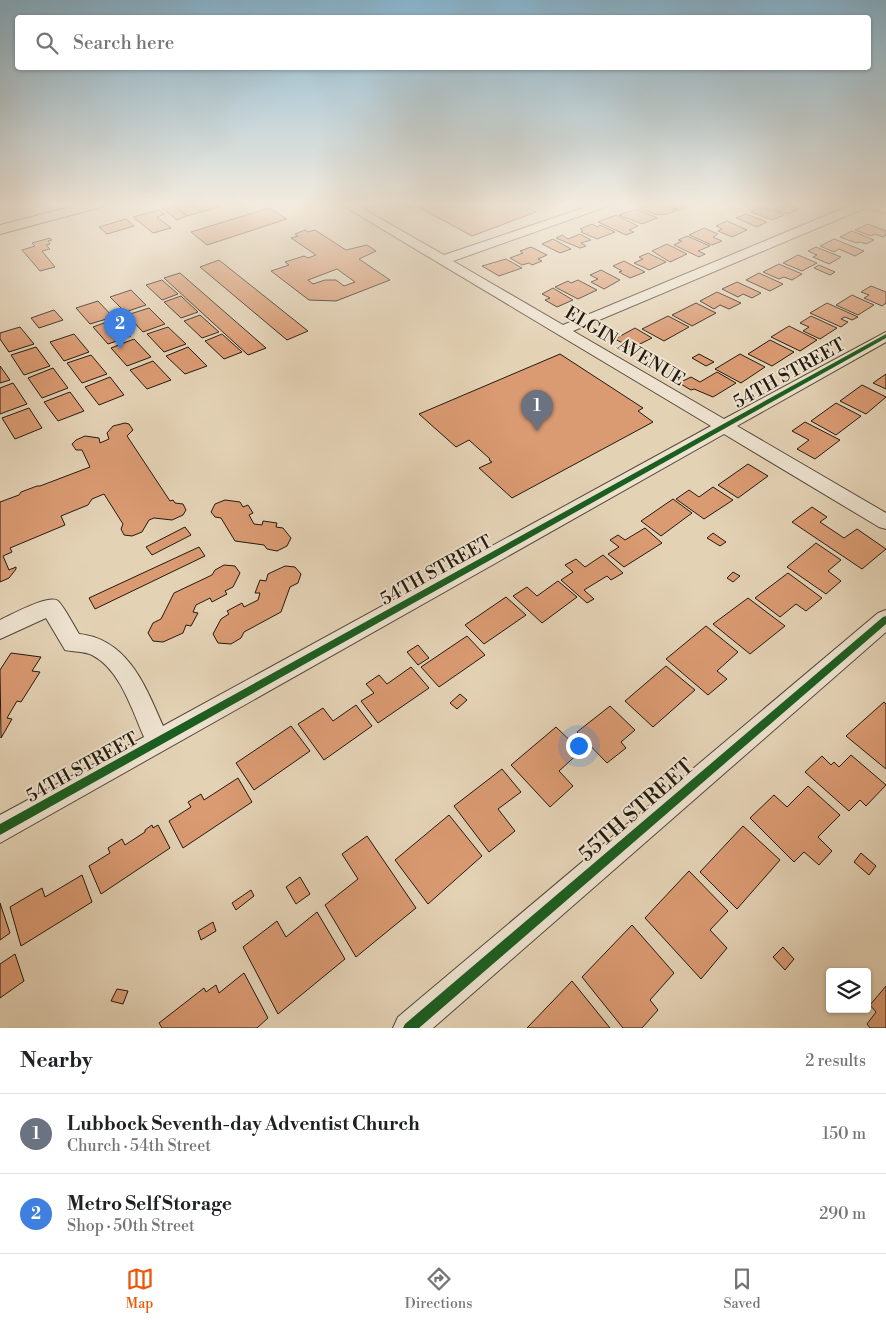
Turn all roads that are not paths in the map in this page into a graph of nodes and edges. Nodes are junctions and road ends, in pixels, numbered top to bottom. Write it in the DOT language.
graph roads {
  1 [pos="428,251"];
  2 [pos="469,251"];
  3 [pos="750,251"];
  4 [pos="443,260"];
  5 [pos="562,330"];
  6 [pos="886,336"];
  7 [pos="724,426"];
  8 [pos="886,522"];
  9 [pos="886,618"];
  10 [pos="0,630"];
  11 [pos="158,742"];
  12 [pos="0,830"];
  13 [pos="409,1028"];
  1 -- 4 [label="street, ELGIN AVENUE"];
  2 -- 4 [label="street"];
  3 -- 5 [label="street"];
  4 -- 5 [label="street, ELGIN AVENUE"];
  5 -- 7 [label="street, ELGIN AVENUE"];
  6 -- 7 [label="street, 54TH STREET"];
  7 -- 8 [label="street, ELGIN AVENUE"];
  7 -- 11 [label="street, 54TH STREET"];
  9 -- 13 [label="street, 55TH STREET"];
  10 -- 11 [label="street"];
  11 -- 12 [label="street, 54TH STREET"];
}
